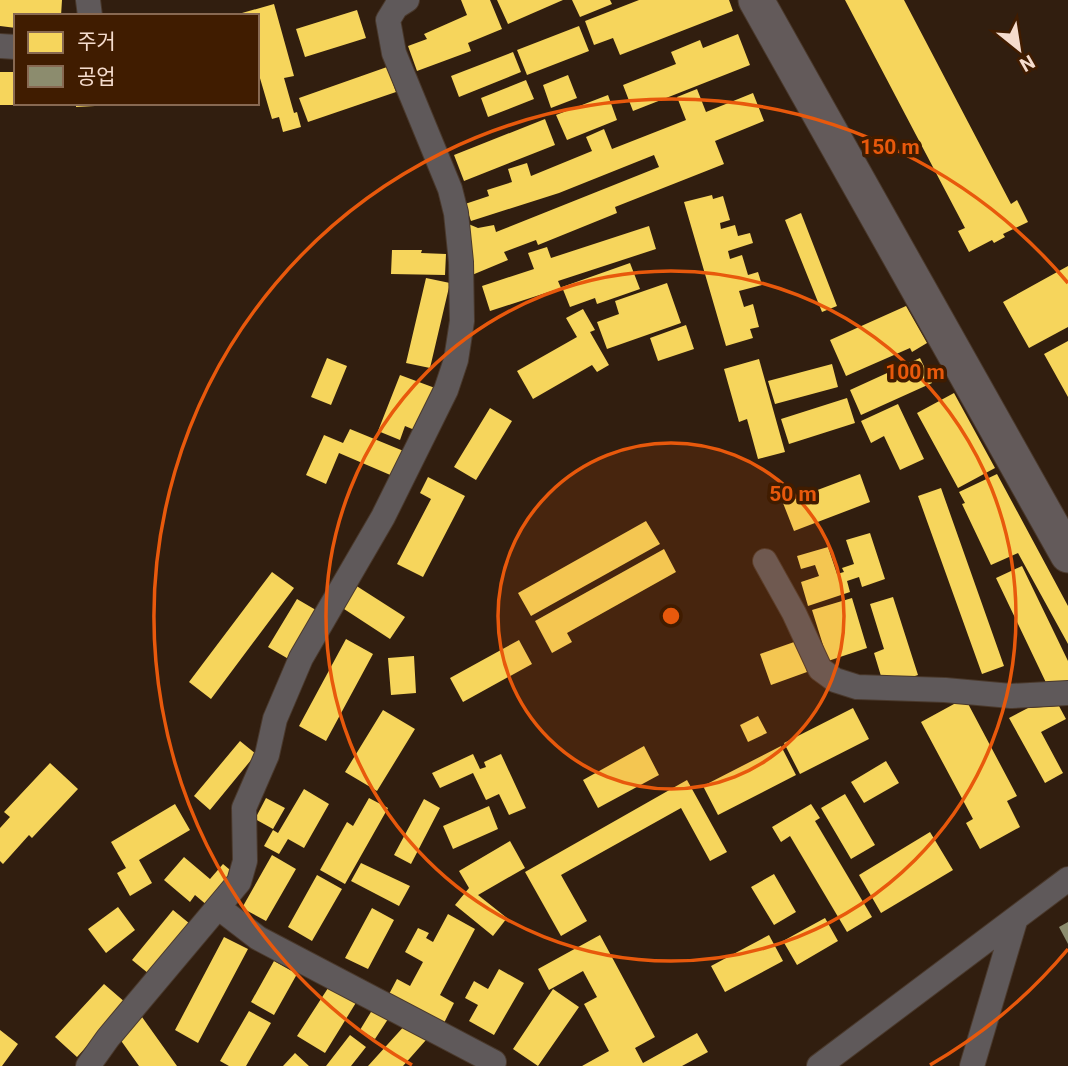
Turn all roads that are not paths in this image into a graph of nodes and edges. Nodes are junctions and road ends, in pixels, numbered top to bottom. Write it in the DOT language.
graph roads {
  1 [pos="407,0"];
  2 [pos="755,0"];
  3 [pos="1068,555"];
  4 [pos="765,561"];
  5 [pos="1068,693"];
  6 [pos="1068,879"];
  7 [pos="219,908"];
  8 [pos="1014,920"];
  9 [pos="494,1062"];
  10 [pos="88,1066"];
  11 [pos="819,1066"];
  12 [pos="972,1066"];
  1 -- 7 [label="street"];
  2 -- 3 [label="street"];
  4 -- 5 [label="street"];
  6 -- 8 [label="street"];
  7 -- 9 [label="street"];
  7 -- 10 [label="street"];
  8 -- 11 [label="street"];
  8 -- 12 [label="street"];
}
